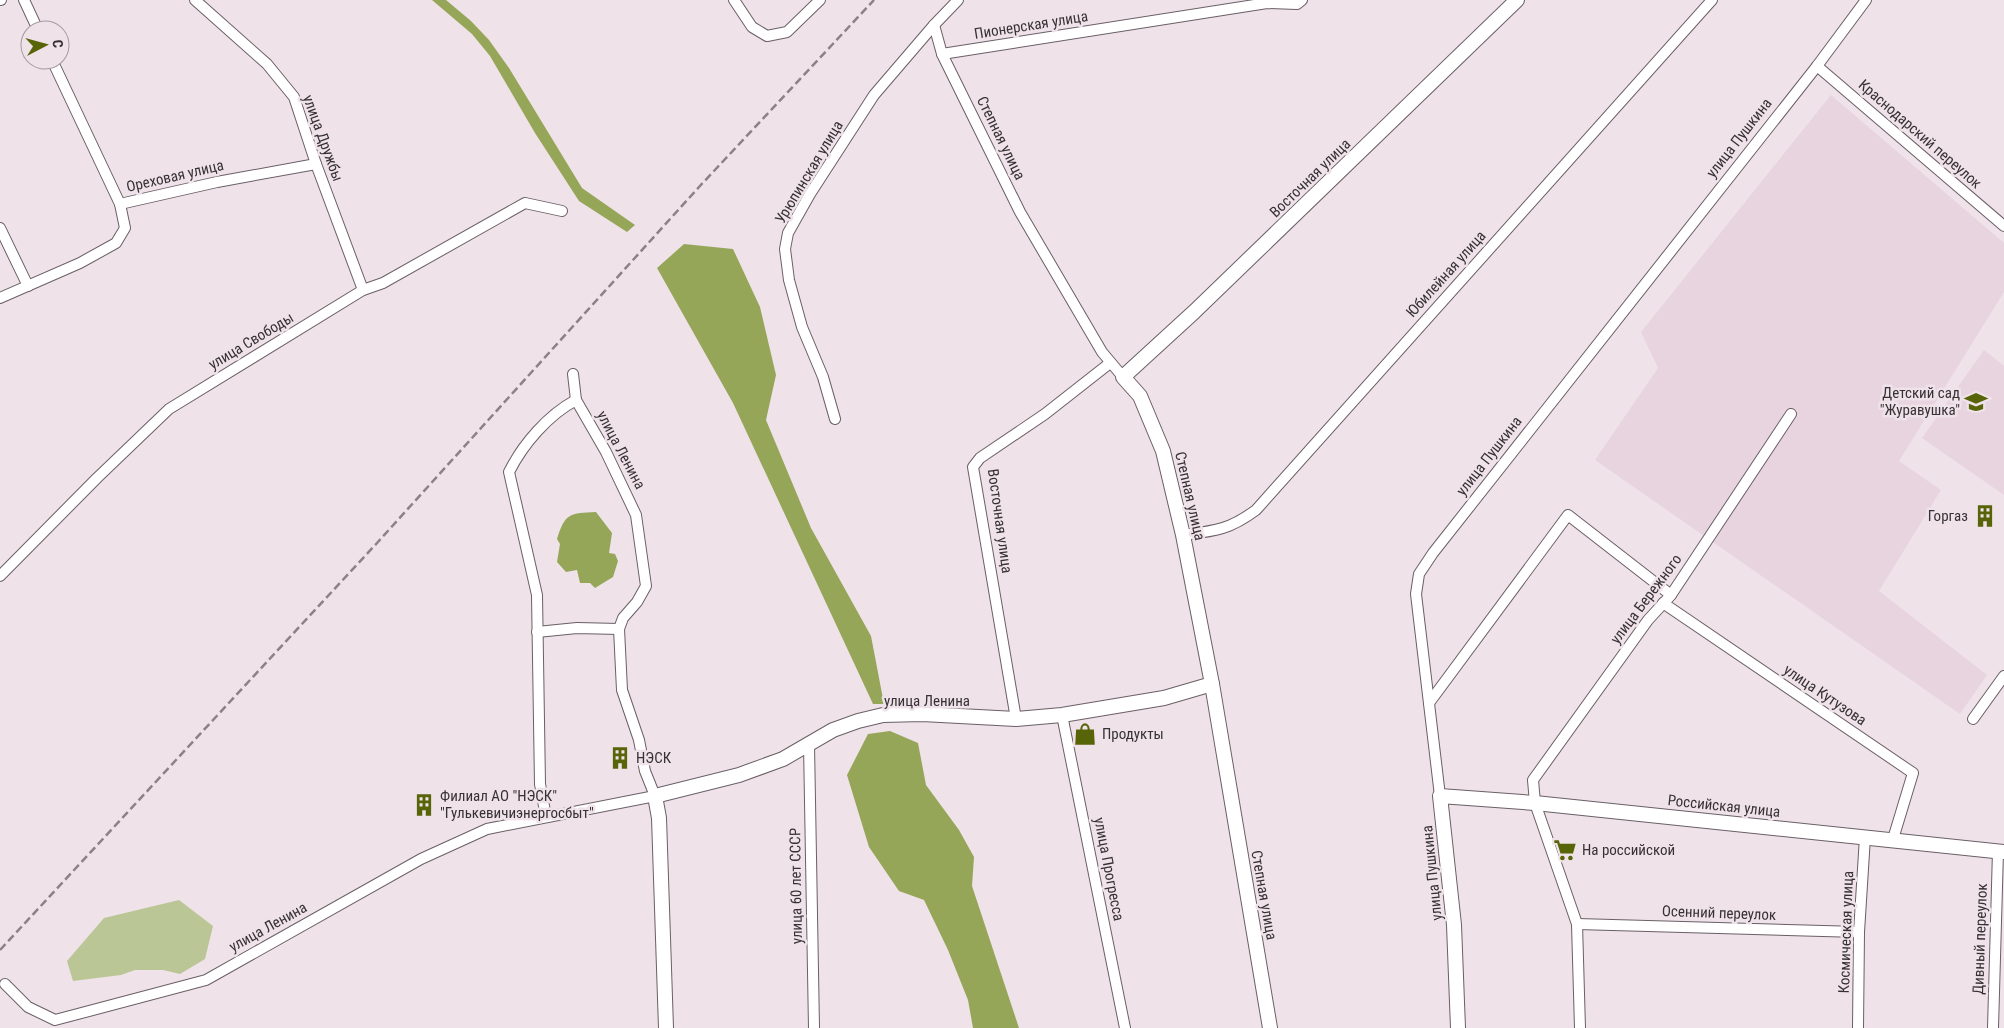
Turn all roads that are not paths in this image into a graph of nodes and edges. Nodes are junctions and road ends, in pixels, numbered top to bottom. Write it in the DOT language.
graph roads {
  1 [pos="24,0"];
  2 [pos="195,0"];
  3 [pos="734,0"];
  4 [pos="820,0"];
  5 [pos="958,0"];
  6 [pos="1302,0"];
  7 [pos="1518,0"];
  8 [pos="1712,0"];
  9 [pos="1866,0"];
  10 [pos="33,20"];
  11 [pos="934,25"];
  12 [pos="942,54"];
  13 [pos="1817,66"];
  14 [pos="57,70"];
  15 [pos="316,164"];
  16 [pos="120,204"];
  17 [pos="562,211"];
  18 [pos="2004,226"];
  19 [pos="0,228"];
  20 [pos="28,286"];
  21 [pos="363,290"];
  22 [pos="0,298"];
  23 [pos="1110,364"];
  24 [pos="573,374"];
  25 [pos="1123,377"];
  26 [pos="576,400"];
  27 [pos="1791,414"];
  28 [pos="835,419"];
  29 [pos="1183,535"];
  30 [pos="0,576"];
  31 [pos="1671,594"];
  32 [pos="1663,603"];
  33 [pos="619,629"];
  34 [pos="537,632"];
  35 [pos="2004,676"];
  36 [pos="1212,684"];
  37 [pos="1429,703"];
  38 [pos="1062,716"];
  39 [pos="1016,719"];
  40 [pos="1973,719"];
  41 [pos="809,744"];
  42 [pos="655,796"];
  43 [pos="1440,796"];
  44 [pos="1535,803"];
  45 [pos="546,817"];
  46 [pos="1865,837"];
  47 [pos="1894,839"];
  48 [pos="2001,852"];
  49 [pos="1577,924"];
  50 [pos="1859,932"];
  51 [pos="5,984"];
  52 [pos="666,1028"];
  53 [pos="814,1028"];
  54 [pos="1125,1028"];
  55 [pos="1270,1028"];
  56 [pos="1458,1028"];
  57 [pos="1580,1028"];
  58 [pos="1858,1028"];
  59 [pos="1992,1028"];
  1 -- 10 [label="street"];
  2 -- 15 [label="street, улица Дружбы"];
  3 -- 4 [label="street"];
  5 -- 11 [label="street, Урюпинская улица"];
  6 -- 12 [label="street, Пионерская улица"];
  7 -- 25 [label="street, Восточная улица"];
  8 -- 29 [label="street, Юбилейная улица"];
  9 -- 13 [label="street, улица Пушкина"];
  11 -- 12 [label="street, Степная улица"];
  11 -- 28 [label="street, Урюпинская улица"];
  12 -- 23 [label="street, Степная улица"];
  13 -- 18 [label="street, Краснодарский переулок"];
  13 -- 37 [label="street, улица Пушкина"];
  14 -- 16 [label="street"];
  15 -- 16 [label="street, Ореховая улица"];
  15 -- 21 [label="street, улица Дружбы"];
  16 -- 20 [label="street, Ореховая улица"];
  17 -- 21 [label="street, улица Свободы"];
  19 -- 20 [label="street"];
  20 -- 22 [label="street, Ореховая улица"];
  21 -- 30 [label="street, улица Свободы"];
  23 -- 25 [label="street, Степная улица"];
  23 -- 39 [label="street, Восточная улица"];
  24 -- 26 [label="street, улица Ленина"];
  25 -- 29 [label="street, Степная улица"];
  26 -- 33 [label="street, улица Ленина"];
  26 -- 34 [label="street"];
  27 -- 31 [label="street, улица Бережного"];
  29 -- 36 [label="street, Степная улица"];
  31 -- 32 [label="street, улица Бережного"];
  31 -- 37 [label="street"];
  32 -- 44 [label="street, улица Бережного"];
  32 -- 47 [label="street, улица Кутузова"];
  33 -- 34 [label="street"];
  33 -- 42 [label="street"];
  34 -- 45 [label="street"];
  35 -- 40 [label="street"];
  36 -- 38 [label="street, улица Ленина"];
  36 -- 55 [label="street, Степная улица"];
  37 -- 43 [label="street, улица Пушкина"];
  38 -- 39 [label="street, улица Ленина"];
  38 -- 54 [label="street, улица Прогресса"];
  39 -- 41 [label="street, улица Ленина"];
  41 -- 42 [label="street, улица Ленина"];
  41 -- 53 [label="street, улица 60 лет СССР"];
  42 -- 45 [label="street, улица Ленина"];
  42 -- 52 [label="street"];
  43 -- 44 [label="street, Российская улица"];
  43 -- 56 [label="street, улица Пушкина"];
  44 -- 46 [label="street, Российская улица"];
  44 -- 49 [label="street, улица Бережного"];
  45 -- 51 [label="street, улица Ленина"];
  46 -- 47 [label="street, Российская улица"];
  46 -- 50 [label="street, Космическая улица"];
  47 -- 48 [label="street, Российская улица"];
  48 -- 59 [label="street, Дивный переулок"];
  49 -- 50 [label="street, Осенний переулок"];
  49 -- 57 [label="street, улица Бережного"];
  50 -- 58 [label="street, Космическая улица"];
}
